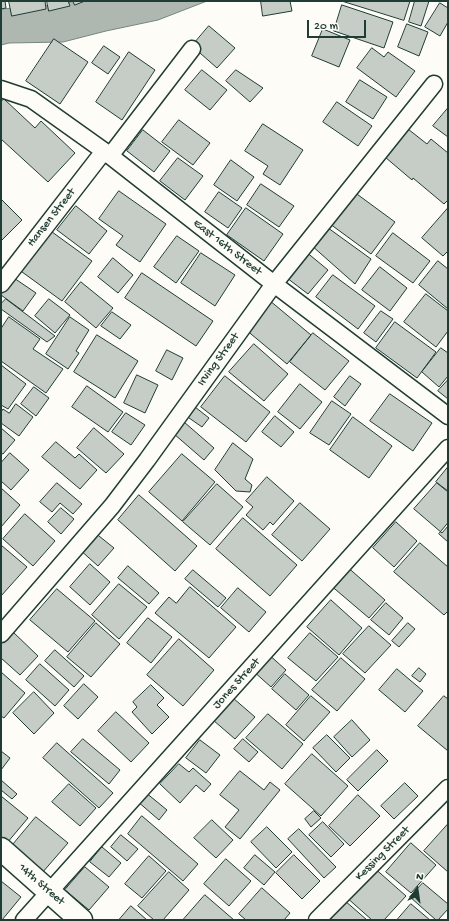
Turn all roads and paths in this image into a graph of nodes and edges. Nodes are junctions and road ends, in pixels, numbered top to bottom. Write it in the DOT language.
graph roads {
  1 [pos="192,49"];
  2 [pos="434,84"];
  3 [pos="1,90"];
  4 [pos="107,154"];
  5 [pos="1,284"];
  6 [pos="274,284"];
  7 [pos="448,416"];
  8 [pos="448,448"];
  9 [pos="1,634"];
  10 [pos="448,788"];
  11 [pos="1,849"];
  12 [pos="50,892"];
  13 [pos="24,920"];
  14 [pos="81,920"];
  15 [pos="317,920"];
  1 -- 4 [label="street, Hansen Street"];
  2 -- 6 [label="street, Irving Street"];
  3 -- 4 [label="street, East 16th Street"];
  4 -- 5 [label="street, Hansen Street"];
  4 -- 6 [label="street, East 16th Street"];
  6 -- 7 [label="street, East 16th Street"];
  6 -- 9 [label="street, Irving Street"];
  8 -- 12 [label="street, Jones Street"];
  10 -- 15 [label="street, Kessing Street"];
  11 -- 12 [label="main road, 14th Street"];
  12 -- 13 [label="street, Jones Street"];
  12 -- 14 [label="main road, 14th Street"];
}
